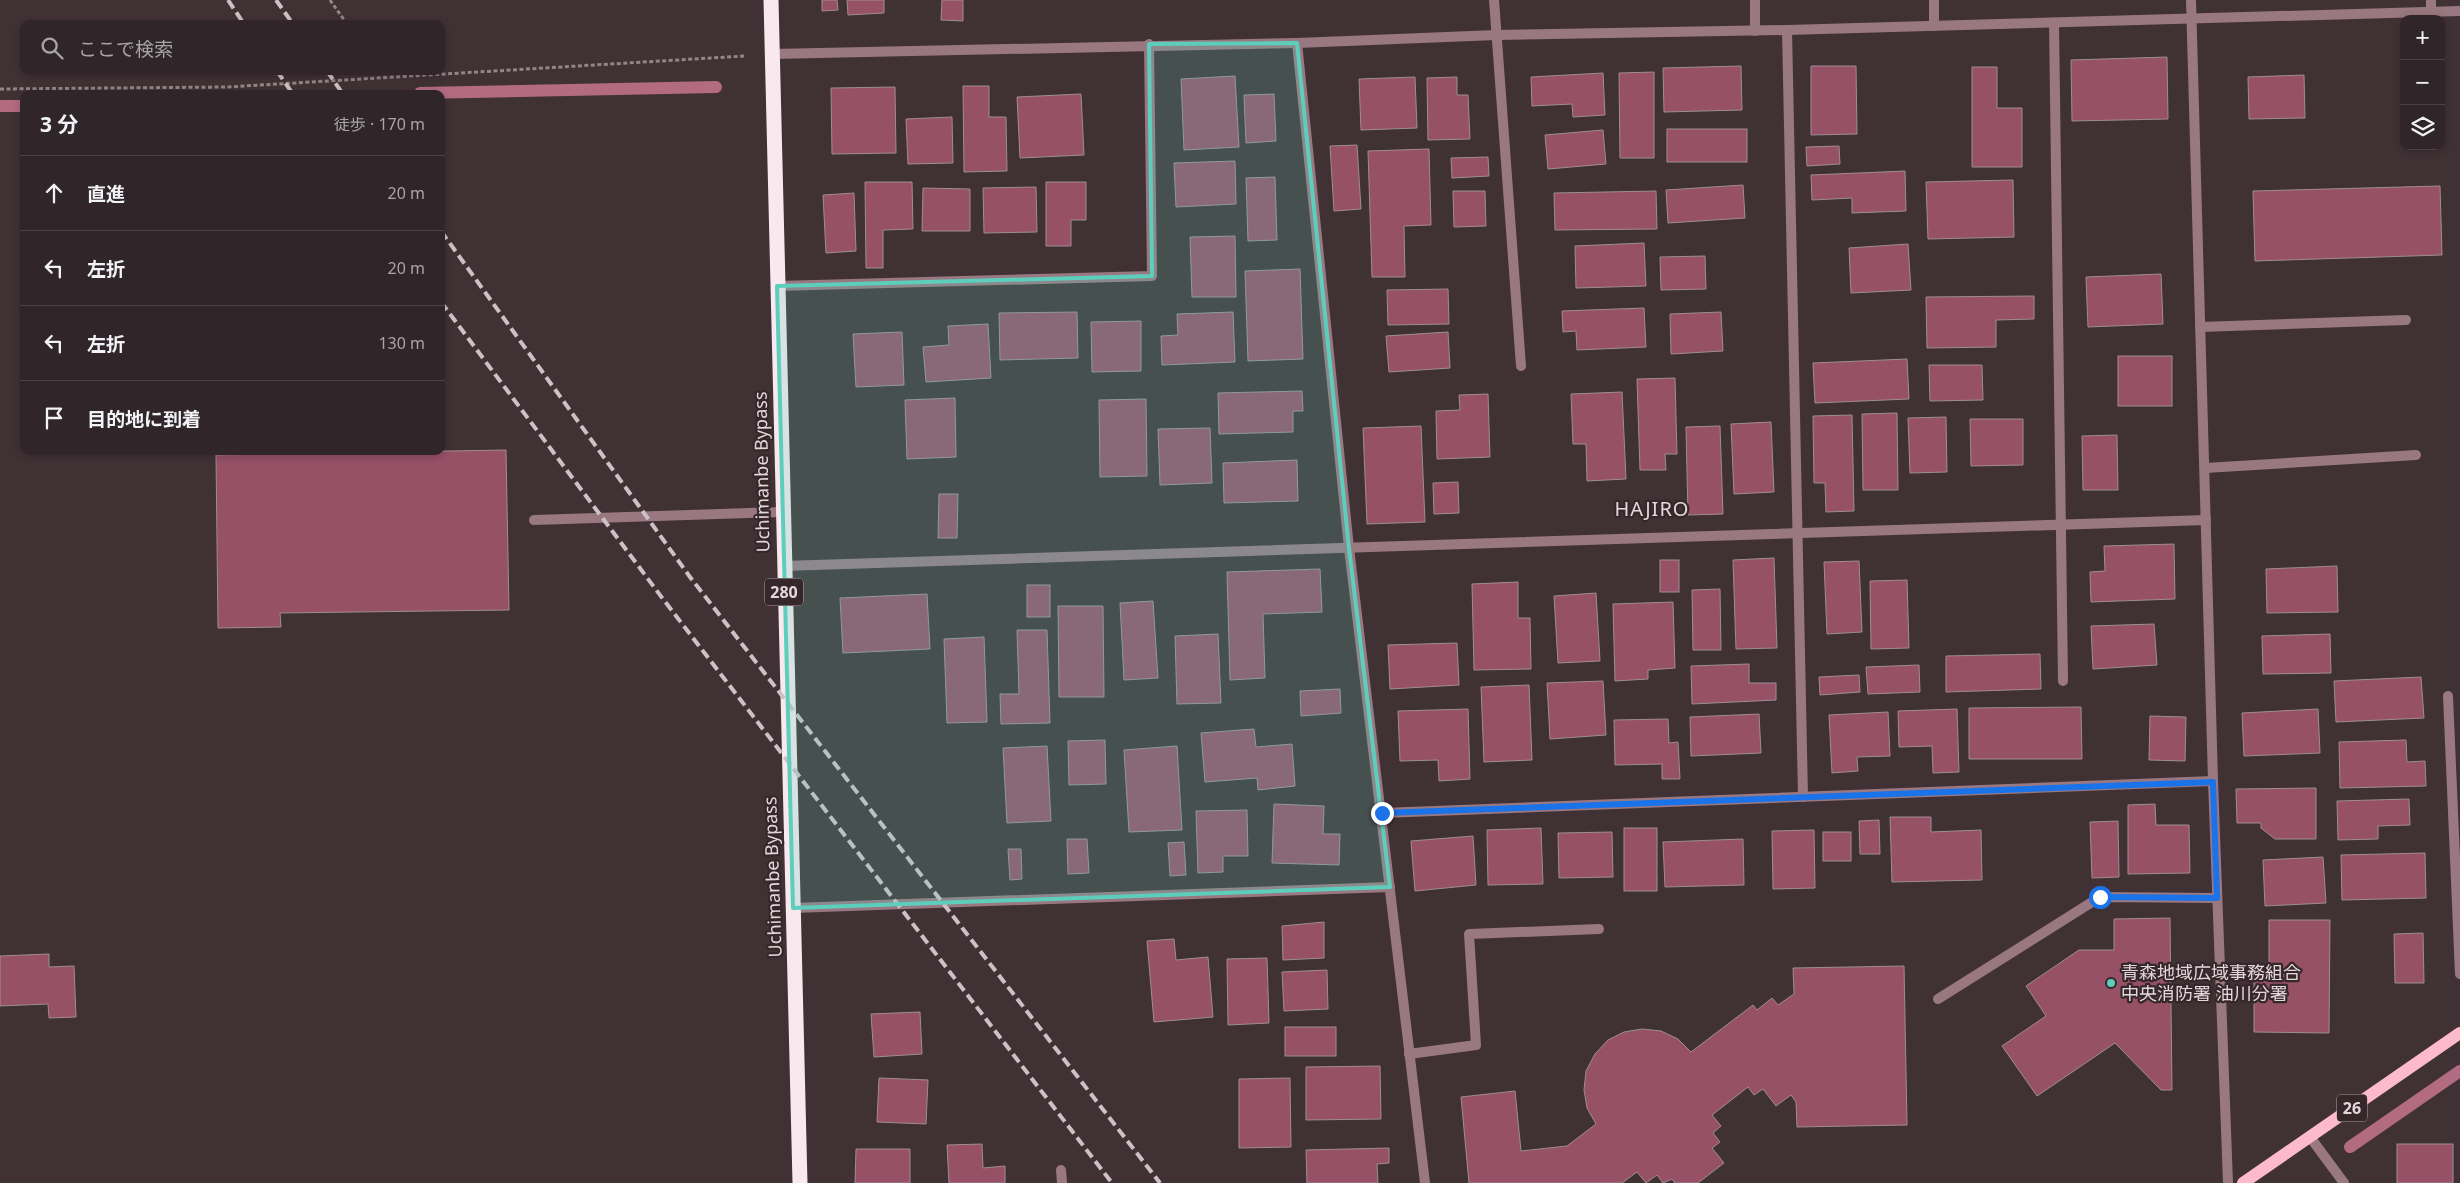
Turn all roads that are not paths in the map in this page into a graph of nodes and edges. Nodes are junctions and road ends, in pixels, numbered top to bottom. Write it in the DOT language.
graph roads {
  1 [pos="771,0"];
  2 [pos="1494,0"];
  3 [pos="1755,0"];
  4 [pos="1934,0"];
  5 [pos="2191,0"];
  6 [pos="2431,0"];
  7 [pos="2460,11"];
  8 [pos="2431,12"];
  9 [pos="2192,18"];
  10 [pos="2054,23"];
  11 [pos="1934,26"];
  12 [pos="1787,30"];
  13 [pos="1755,31"];
  14 [pos="1496,35"];
  15 [pos="1298,43"];
  16 [pos="1149,44"];
  17 [pos="772,54"];
  18 [pos="777,286"];
  19 [pos="2406,320"];
  20 [pos="2200,327"];
  21 [pos="1521,366"];
  22 [pos="2416,455"];
  23 [pos="2205,468"];
  24 [pos="782,512"];
  25 [pos="534,520"];
  26 [pos="2206,520"];
  27 [pos="2062,523"];
  28 [pos="1797,532"];
  29 [pos="1349,548"];
  30 [pos="783,566"];
  31 [pos="2063,680"];
  32 [pos="2448,696"];
  33 [pos="2213,782"];
  34 [pos="1803,797"];
  35 [pos="1382,813"];
  36 [pos="1390,887"];
  37 [pos="2217,898"];
  38 [pos="792,908"];
  39 [pos="1599,928"];
  40 [pos="2460,974"];
  41 [pos="1938,999"];
  42 [pos="2460,1033"];
  43 [pos="1408,1054"];
  44 [pos="2310,1137"];
  45 [pos="1061,1170"];
  46 [pos="800,1183"];
  47 [pos="1062,1183"];
  48 [pos="1425,1183"];
  49 [pos="2228,1183"];
  50 [pos="2243,1183"];
  51 [pos="2344,1183"];
  1 -- 17 [label="highway, Uchimanbe Bypass / 280"];
  2 -- 14 [label="street"];
  3 -- 13 [label="street"];
  4 -- 11 [label="street"];
  5 -- 9 [label="street"];
  6 -- 8 [label="street"];
  7 -- 8 [label="street"];
  8 -- 9 [label="street"];
  9 -- 10 [label="street"];
  9 -- 20 [label="street"];
  10 -- 11 [label="street"];
  10 -- 27 [label="street"];
  11 -- 12 [label="street"];
  12 -- 13 [label="street"];
  12 -- 28 [label="street"];
  13 -- 14 [label="street"];
  14 -- 15 [label="street"];
  14 -- 21 [label="street"];
  15 -- 16 [label="street"];
  15 -- 29 [label="street"];
  16 -- 17 [label="street"];
  16 -- 18 [label="street"];
  17 -- 18 [label="highway, Uchimanbe Bypass / 280"];
  18 -- 24 [label="highway, Uchimanbe Bypass / 280"];
  19 -- 20 [label="street"];
  20 -- 23 [label="street"];
  22 -- 23 [label="street"];
  23 -- 26 [label="street"];
  24 -- 25 [label="street"];
  24 -- 30 [label="highway, Uchimanbe Bypass / 280"];
  26 -- 27 [label="street"];
  26 -- 33 [label="street"];
  27 -- 28 [label="street"];
  27 -- 31 [label="street"];
  28 -- 29 [label="street"];
  28 -- 34 [label="street"];
  29 -- 30 [label="street"];
  29 -- 35 [label="street"];
  30 -- 38 [label="highway, Uchimanbe Bypass / 280"];
  32 -- 40 [label="street"];
  33 -- 34 [label="street"];
  33 -- 37 [label="street"];
  34 -- 35 [label="street"];
  35 -- 36 [label="street"];
  36 -- 38 [label="street"];
  36 -- 43 [label="street"];
  37 -- 41 [label="street"];
  37 -- 49 [label="street"];
  38 -- 46 [label="highway, Uchimanbe Bypass / 280"];
  39 -- 43 [label="street"];
  42 -- 44 [label="main road, 26"];
  43 -- 48 [label="street"];
  44 -- 50 [label="main road, 26"];
  44 -- 51 [label="street"];
  45 -- 47 [label="street"];
}
